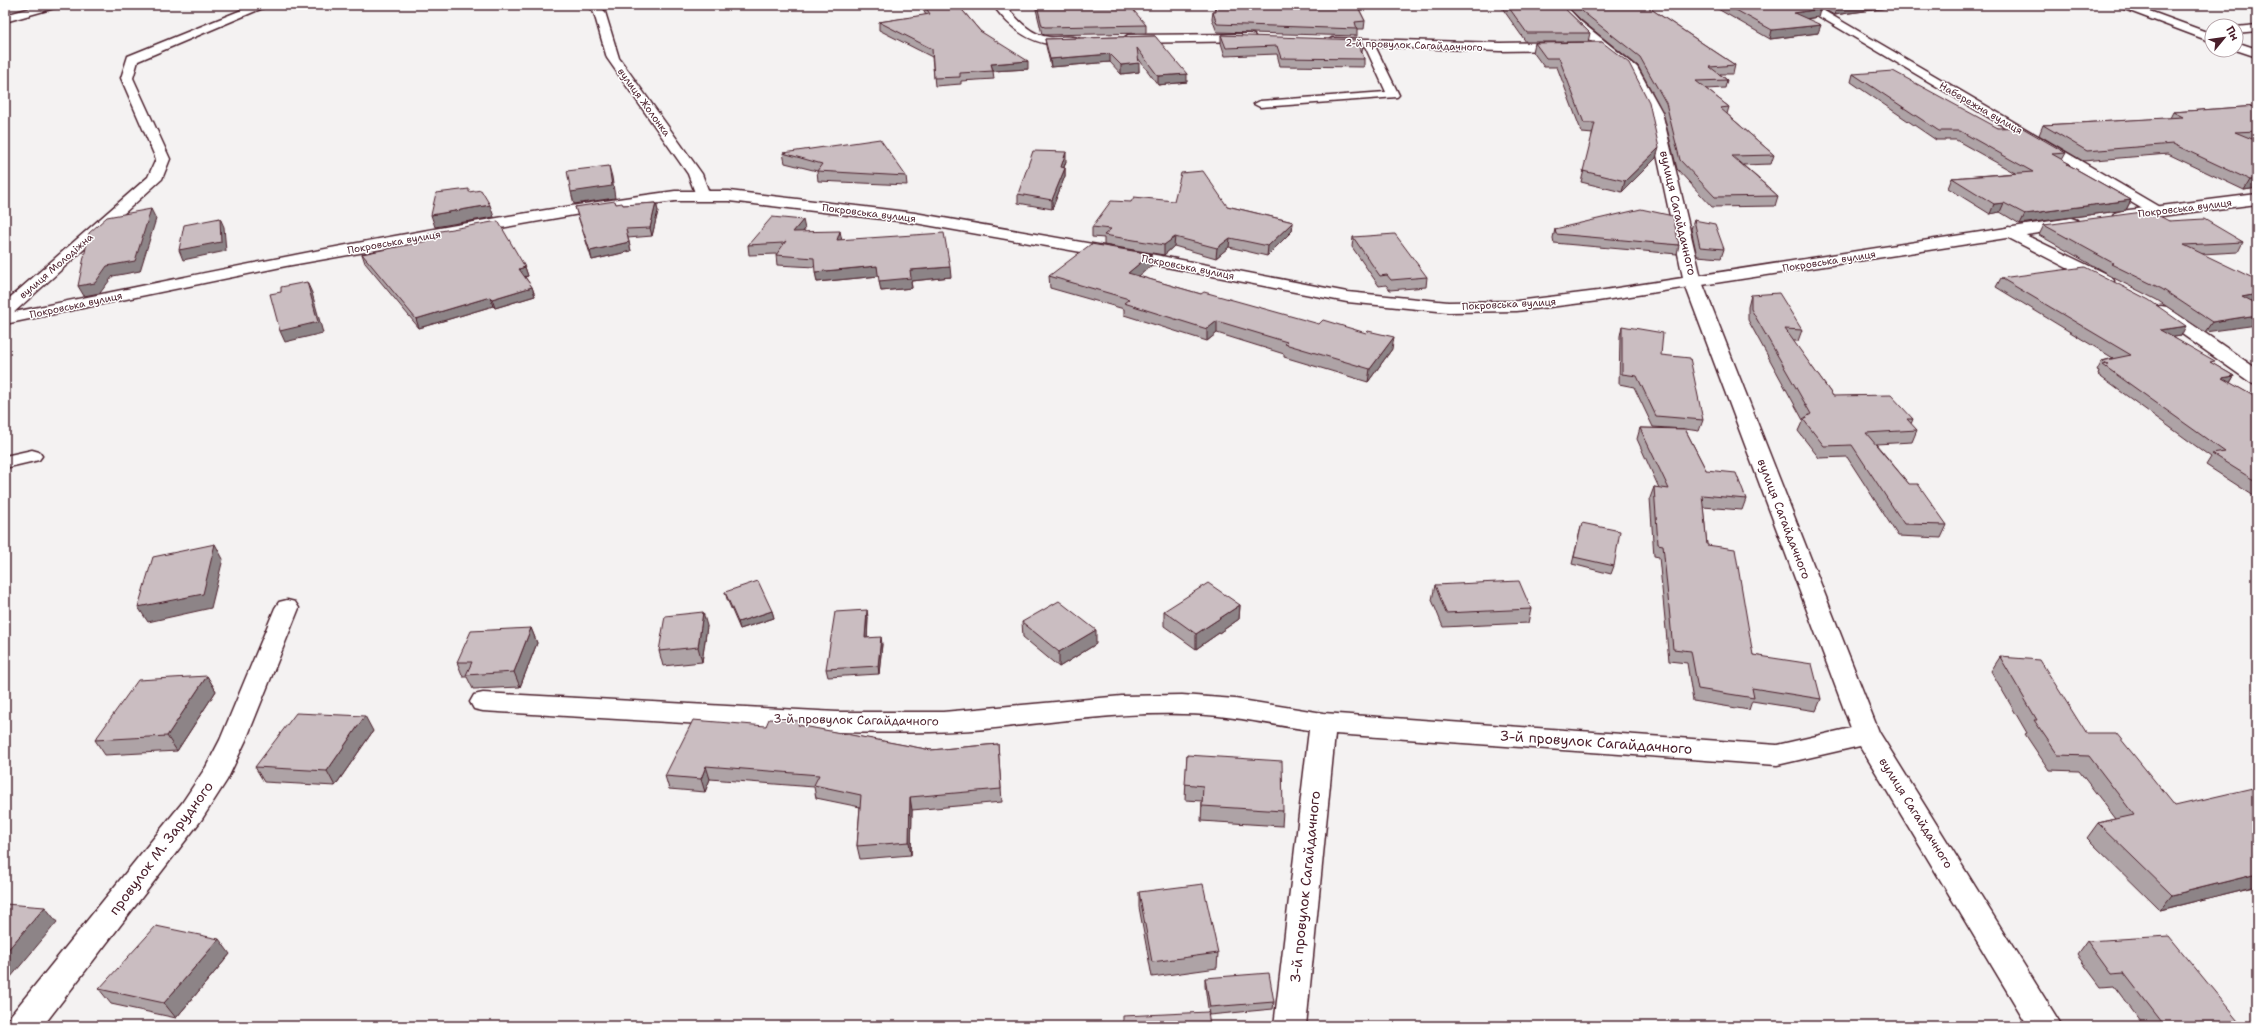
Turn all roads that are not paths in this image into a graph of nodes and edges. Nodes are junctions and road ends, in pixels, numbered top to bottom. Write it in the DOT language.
graph roads {
  1 [pos="53,5"];
  2 [pos="264,5"];
  3 [pos="593,5"];
  4 [pos="999,5"];
  5 [pos="1559,5"];
  6 [pos="1806,5"];
  7 [pos="2123,5"];
  8 [pos="5,19"];
  9 [pos="2257,28"];
  10 [pos="2244,29"];
  11 [pos="2204,33"];
  12 [pos="1262,38"];
  13 [pos="1116,40"];
  14 [pos="1086,41"];
  15 [pos="1323,41"];
  16 [pos="1369,44"];
  17 [pos="1604,46"];
  18 [pos="2244,49"];
  19 [pos="2257,53"];
  20 [pos="1260,104"];
  21 [pos="702,195"];
  22 [pos="2257,199"];
  23 [pos="2156,211"];
  24 [pos="2009,232"];
  25 [pos="1693,282"];
  26 [pos="2123,290"];
  27 [pos="2150,305"];
  28 [pos="5,311"];
  29 [pos="5,319"];
  30 [pos="2257,378"];
  31 [pos="32,456"];
  32 [pos="5,462"];
  33 [pos="287,608"];
  34 [pos="483,702"];
  35 [pos="1323,724"];
  36 [pos="1867,734"];
  37 [pos="23,1026"];
  38 [pos="1290,1026"];
  39 [pos="2046,1026"];
  1 -- 8 [label="street"];
  2 -- 28 [label="street, вулиця Молодіжна"];
  3 -- 21 [label="street, вулиця Жолонка"];
  4 -- 14 [label="street"];
  5 -- 17 [label="street, вулиця Сагайдачного"];
  6 -- 23 [label="street, Набережна вулиця"];
  7 -- 11 [label="street"];
  9 -- 10 [label="street"];
  12 -- 13 [label="street"];
  15 -- 16 [label="street, 2-й провулок Сагайдачного"];
  16 -- 17 [label="street, 2-й провулок Сагайдачного"];
  16 -- 20 [label="lane"];
  17 -- 25 [label="street, вулиця Сагайдачного"];
  18 -- 19 [label="street"];
  21 -- 25 [label="street, Покровська вулиця"];
  21 -- 29 [label="street, Покровська вулиця"];
  22 -- 23 [label="street, Покровська вулиця"];
  23 -- 24 [label="street, Покровська вулиця"];
  24 -- 25 [label="street, Покровська вулиця"];
  24 -- 26 [label="street"];
  25 -- 36 [label="street, вулиця Сагайдачного"];
  27 -- 30 [label="street"];
  31 -- 32 [label="street"];
  33 -- 37 [label="street, провулок М. Зарудного"];
  34 -- 35 [label="street, 3-й провулок Сагайдачного"];
  35 -- 36 [label="street, 3-й провулок Сагайдачного"];
  35 -- 38 [label="street, 3-й провулок Сагайдачного"];
  36 -- 39 [label="street, вулиця Сагайдачного"];
}
